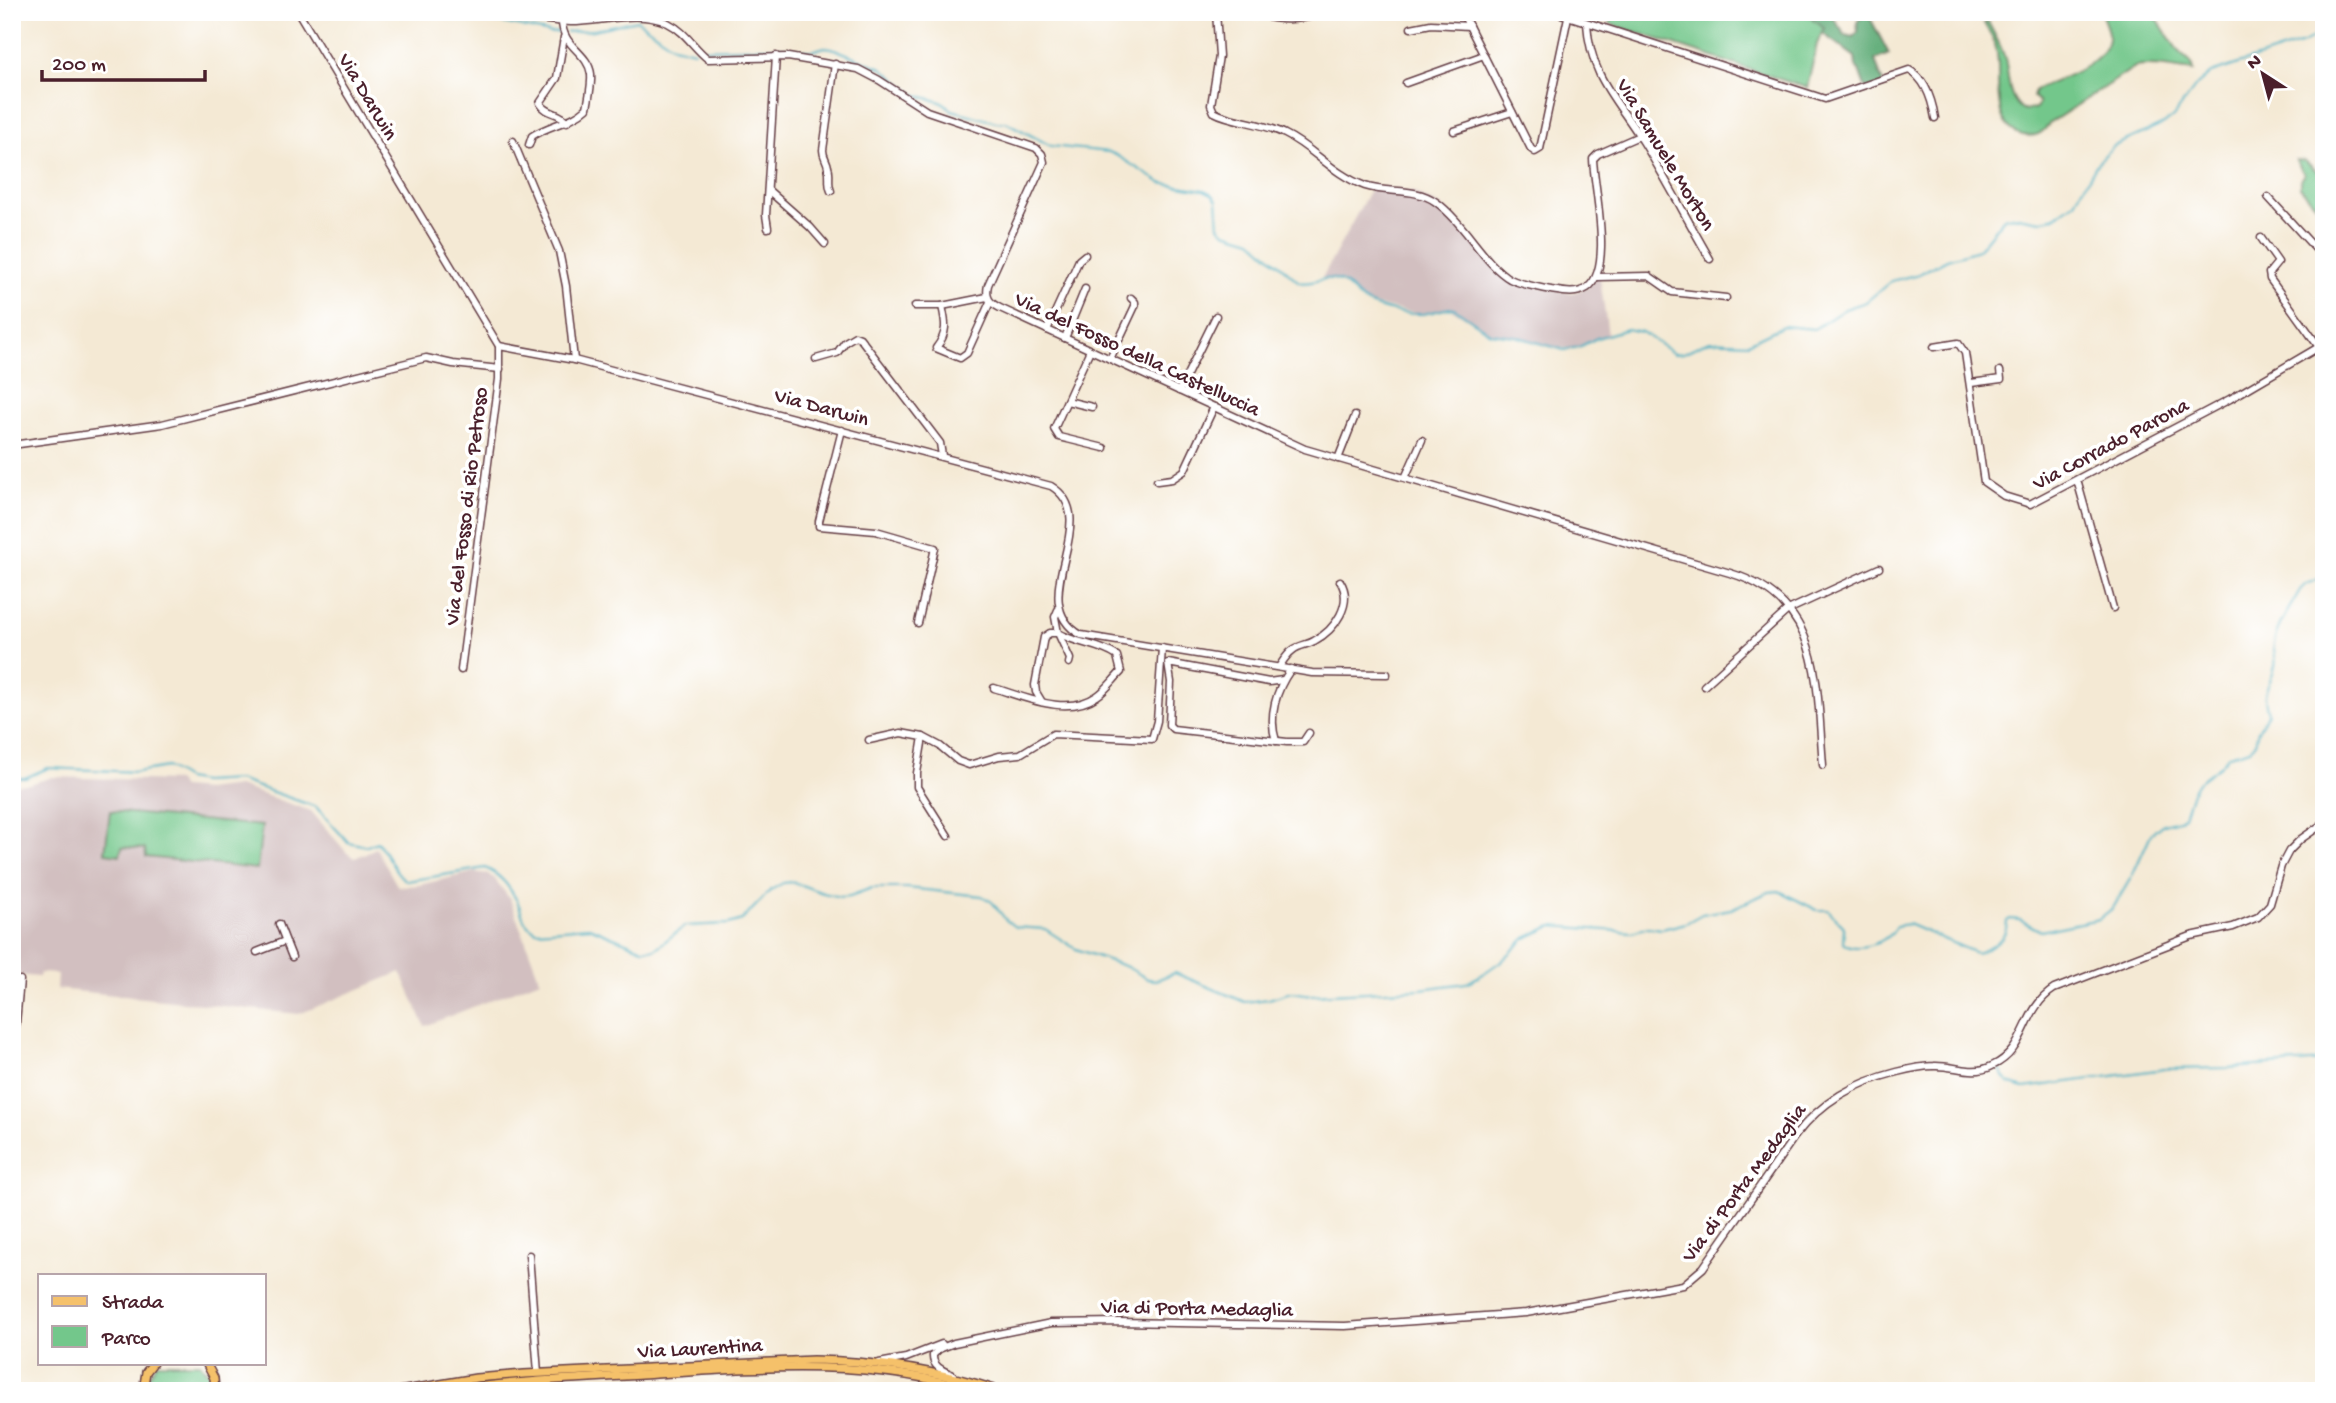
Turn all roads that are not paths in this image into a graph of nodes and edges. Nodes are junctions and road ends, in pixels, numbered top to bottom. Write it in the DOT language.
graph roads {
  1 [pos="298,12"];
  2 [pos="490,12"];
  3 [pos="1216,12"];
  4 [pos="1254,12"];
  5 [pos="1331,12"];
  6 [pos="1462,12"];
  7 [pos="1555,12"];
  8 [pos="1568,17"];
  9 [pos="562,21"];
  10 [pos="1587,24"];
  11 [pos="1469,26"];
  12 [pos="1411,28"];
  13 [pos="563,34"];
  14 [pos="1484,55"];
  15 [pos="776,56"];
  16 [pos="835,64"];
  17 [pos="1406,83"];
  18 [pos="1513,112"];
  19 [pos="1935,118"];
  20 [pos="567,122"];
  21 [pos="1454,131"];
  22 [pos="1639,136"];
  23 [pos="513,141"];
  24 [pos="529,145"];
  25 [pos="768,190"];
  26 [pos="831,191"];
  27 [pos="2267,197"];
  28 [pos="768,228"];
  29 [pos="2262,238"];
  30 [pos="825,244"];
  31 [pos="1085,255"];
  32 [pos="2324,258"];
  33 [pos="1710,259"];
  34 [pos="1597,277"];
  35 [pos="1085,289"];
  36 [pos="1131,298"];
  37 [pos="1726,298"];
  38 [pos="989,299"];
  39 [pos="915,306"];
  40 [pos="942,306"];
  41 [pos="1216,316"];
  42 [pos="1047,330"];
  43 [pos="1065,338"];
  44 [pos="2322,345"];
  45 [pos="499,346"];
  46 [pos="1934,347"];
  47 [pos="1090,350"];
  48 [pos="816,359"];
  49 [pos="1110,359"];
  50 [pos="574,360"];
  51 [pos="500,369"];
  52 [pos="2000,371"];
  53 [pos="1971,383"];
  54 [pos="1180,391"];
  55 [pos="1068,401"];
  56 [pos="1092,407"];
  57 [pos="1214,407"];
  58 [pos="1356,416"];
  59 [pos="842,430"];
  60 [pos="1422,440"];
  61 [pos="12,445"];
  62 [pos="1104,448"];
  63 [pos="942,456"];
  64 [pos="1338,459"];
  65 [pos="1405,478"];
  66 [pos="2077,480"];
  67 [pos="1157,481"];
  68 [pos="1879,568"];
  69 [pos="1340,581"];
  70 [pos="2113,608"];
  71 [pos="1058,610"];
  72 [pos="1788,610"];
  73 [pos="918,623"];
  74 [pos="1058,633"];
  75 [pos="1161,648"];
  76 [pos="1069,663"];
  77 [pos="1279,667"];
  78 [pos="1291,669"];
  79 [pos="461,670"];
  80 [pos="1387,674"];
  81 [pos="1283,680"];
  82 [pos="1704,687"];
  83 [pos="994,688"];
  84 [pos="1042,702"];
  85 [pos="1309,733"];
  86 [pos="923,737"];
  87 [pos="869,740"];
  88 [pos="933,741"];
  89 [pos="1276,741"];
  90 [pos="922,749"];
  91 [pos="1822,765"];
  92 [pos="2324,823"];
  93 [pos="948,836"];
  94 [pos="279,924"];
  95 [pos="285,941"];
  96 [pos="257,952"];
  97 [pos="292,957"];
  98 [pos="20,980"];
  99 [pos="13,1057"];
  100 [pos="12,1066"];
  101 [pos="530,1255"];
  102 [pos="954,1343"];
  103 [pos="152,1364"];
  104 [pos="207,1364"];
  105 [pos="874,1364"];
  106 [pos="538,1373"];
  107 [pos="962,1379"];
  108 [pos="216,1390"];
  109 [pos="143,1391"];
  110 [pos="399,1391"];
  111 [pos="446,1391"];
  112 [pos="975,1391"];
  113 [pos="1002,1391"];
  1 -- 45 [label="street, Via Darwin"];
  2 -- 9 [label="street, Via del Fosso della Castelluccia"];
  3 -- 34 [label="street"];
  4 -- 5 [label="street"];
  6 -- 11 [label="street"];
  7 -- 8 [label="street"];
  8 -- 10 [label="street"];
  8 -- 18 [label="street"];
  9 -- 13 [label="street"];
  9 -- 15 [label="street, Via del Fosso della Castelluccia"];
  10 -- 19 [label="street"];
  10 -- 22 [label="street, Via Samuele Morton"];
  11 -- 12 [label="street"];
  11 -- 14 [label="street"];
  13 -- 20 [label="street"];
  13 -- 20 [label="street"];
  14 -- 17 [label="street"];
  14 -- 18 [label="street"];
  15 -- 16 [label="street, Via del Fosso della Castelluccia"];
  15 -- 25 [label="street"];
  16 -- 26 [label="street"];
  16 -- 38 [label="street, Via del Fosso della Castelluccia"];
  18 -- 21 [label="street"];
  20 -- 24 [label="street"];
  22 -- 33 [label="street, Via Samuele Morton"];
  22 -- 34 [label="street"];
  23 -- 50 [label="street"];
  25 -- 28 [label="street"];
  25 -- 30 [label="street"];
  27 -- 32 [label="street"];
  29 -- 44 [label="street"];
  31 -- 42 [label="street"];
  34 -- 37 [label="street"];
  35 -- 43 [label="street"];
  36 -- 49 [label="street"];
  38 -- 40 [label="street"];
  38 -- 40 [label="street"];
  38 -- 42 [label="street, Via del Fosso della Castelluccia"];
  39 -- 40 [label="street"];
  41 -- 54 [label="street"];
  42 -- 43 [label="street, Via del Fosso della Castelluccia"];
  43 -- 47 [label="street, Via del Fosso della Castelluccia"];
  44 -- 66 [label="street, Via Corrado Parona"];
  45 -- 50 [label="street, Via Darwin"];
  45 -- 51 [label="street, Via del Fosso di Rio Petroso"];
  46 -- 53 [label="street, Via Corrado Parona"];
  47 -- 49 [label="street, Via del Fosso della Castelluccia"];
  47 -- 55 [label="street"];
  48 -- 63 [label="street"];
  49 -- 54 [label="street, Via del Fosso della Castelluccia"];
  50 -- 59 [label="street, Via Darwin"];
  51 -- 61 [label="street"];
  51 -- 79 [label="street, Via del Fosso di Rio Petroso"];
  52 -- 53 [label="street"];
  53 -- 66 [label="street, Via Corrado Parona"];
  54 -- 57 [label="street, Via del Fosso della Castelluccia"];
  55 -- 56 [label="street"];
  55 -- 62 [label="street"];
  57 -- 64 [label="street, Via del Fosso della Castelluccia"];
  57 -- 67 [label="street"];
  58 -- 64 [label="street"];
  59 -- 63 [label="street, Via Darwin"];
  59 -- 73 [label="street"];
  60 -- 65 [label="street"];
  63 -- 71 [label="street, Via Darwin"];
  64 -- 65 [label="street, Via del Fosso della Castelluccia"];
  65 -- 72 [label="street, Via del Fosso della Castelluccia"];
  66 -- 70 [label="street"];
  68 -- 72 [label="street"];
  69 -- 77 [label="street"];
  71 -- 74 [label="street, Via Darwin"];
  71 -- 75 [label="street"];
  72 -- 82 [label="street"];
  72 -- 91 [label="street, Via del Fosso della Castelluccia"];
  74 -- 76 [label="street"];
  74 -- 84 [label="street"];
  74 -- 84 [label="street"];
  75 -- 77 [label="street"];
  75 -- 88 [label="street"];
  77 -- 78 [label="street"];
  78 -- 80 [label="street"];
  78 -- 81 [label="street"];
  81 -- 89 [label="street"];
  81 -- 89 [label="street"];
  83 -- 84 [label="street"];
  85 -- 89 [label="street"];
  86 -- 87 [label="street"];
  86 -- 88 [label="street"];
  86 -- 90 [label="street"];
  88 -- 90 [label="street"];
  90 -- 93 [label="street"];
  92 -- 102 [label="street, Via di Porta Medaglia"];
  94 -- 95 [label="street"];
  95 -- 96 [label="street"];
  95 -- 97 [label="street"];
  98 -- 99 [label="street"];
  99 -- 100 [label="street"];
  101 -- 106 [label="street"];
  102 -- 105 [label="street, Via di Porta Medaglia"];
  102 -- 107 [label="street"];
  103 -- 109 [label="main road"];
  104 -- 108 [label="main road"];
  105 -- 106 [label="main road, Via Laurentina"];
  105 -- 107 [label="main road, Via Laurentina"];
  106 -- 110 [label="main road, Via Laurentina"];
  107 -- 113 [label="main road, Via Laurentina"];
  111 -- 112 [label="main road, Via Laurentina"];
}
